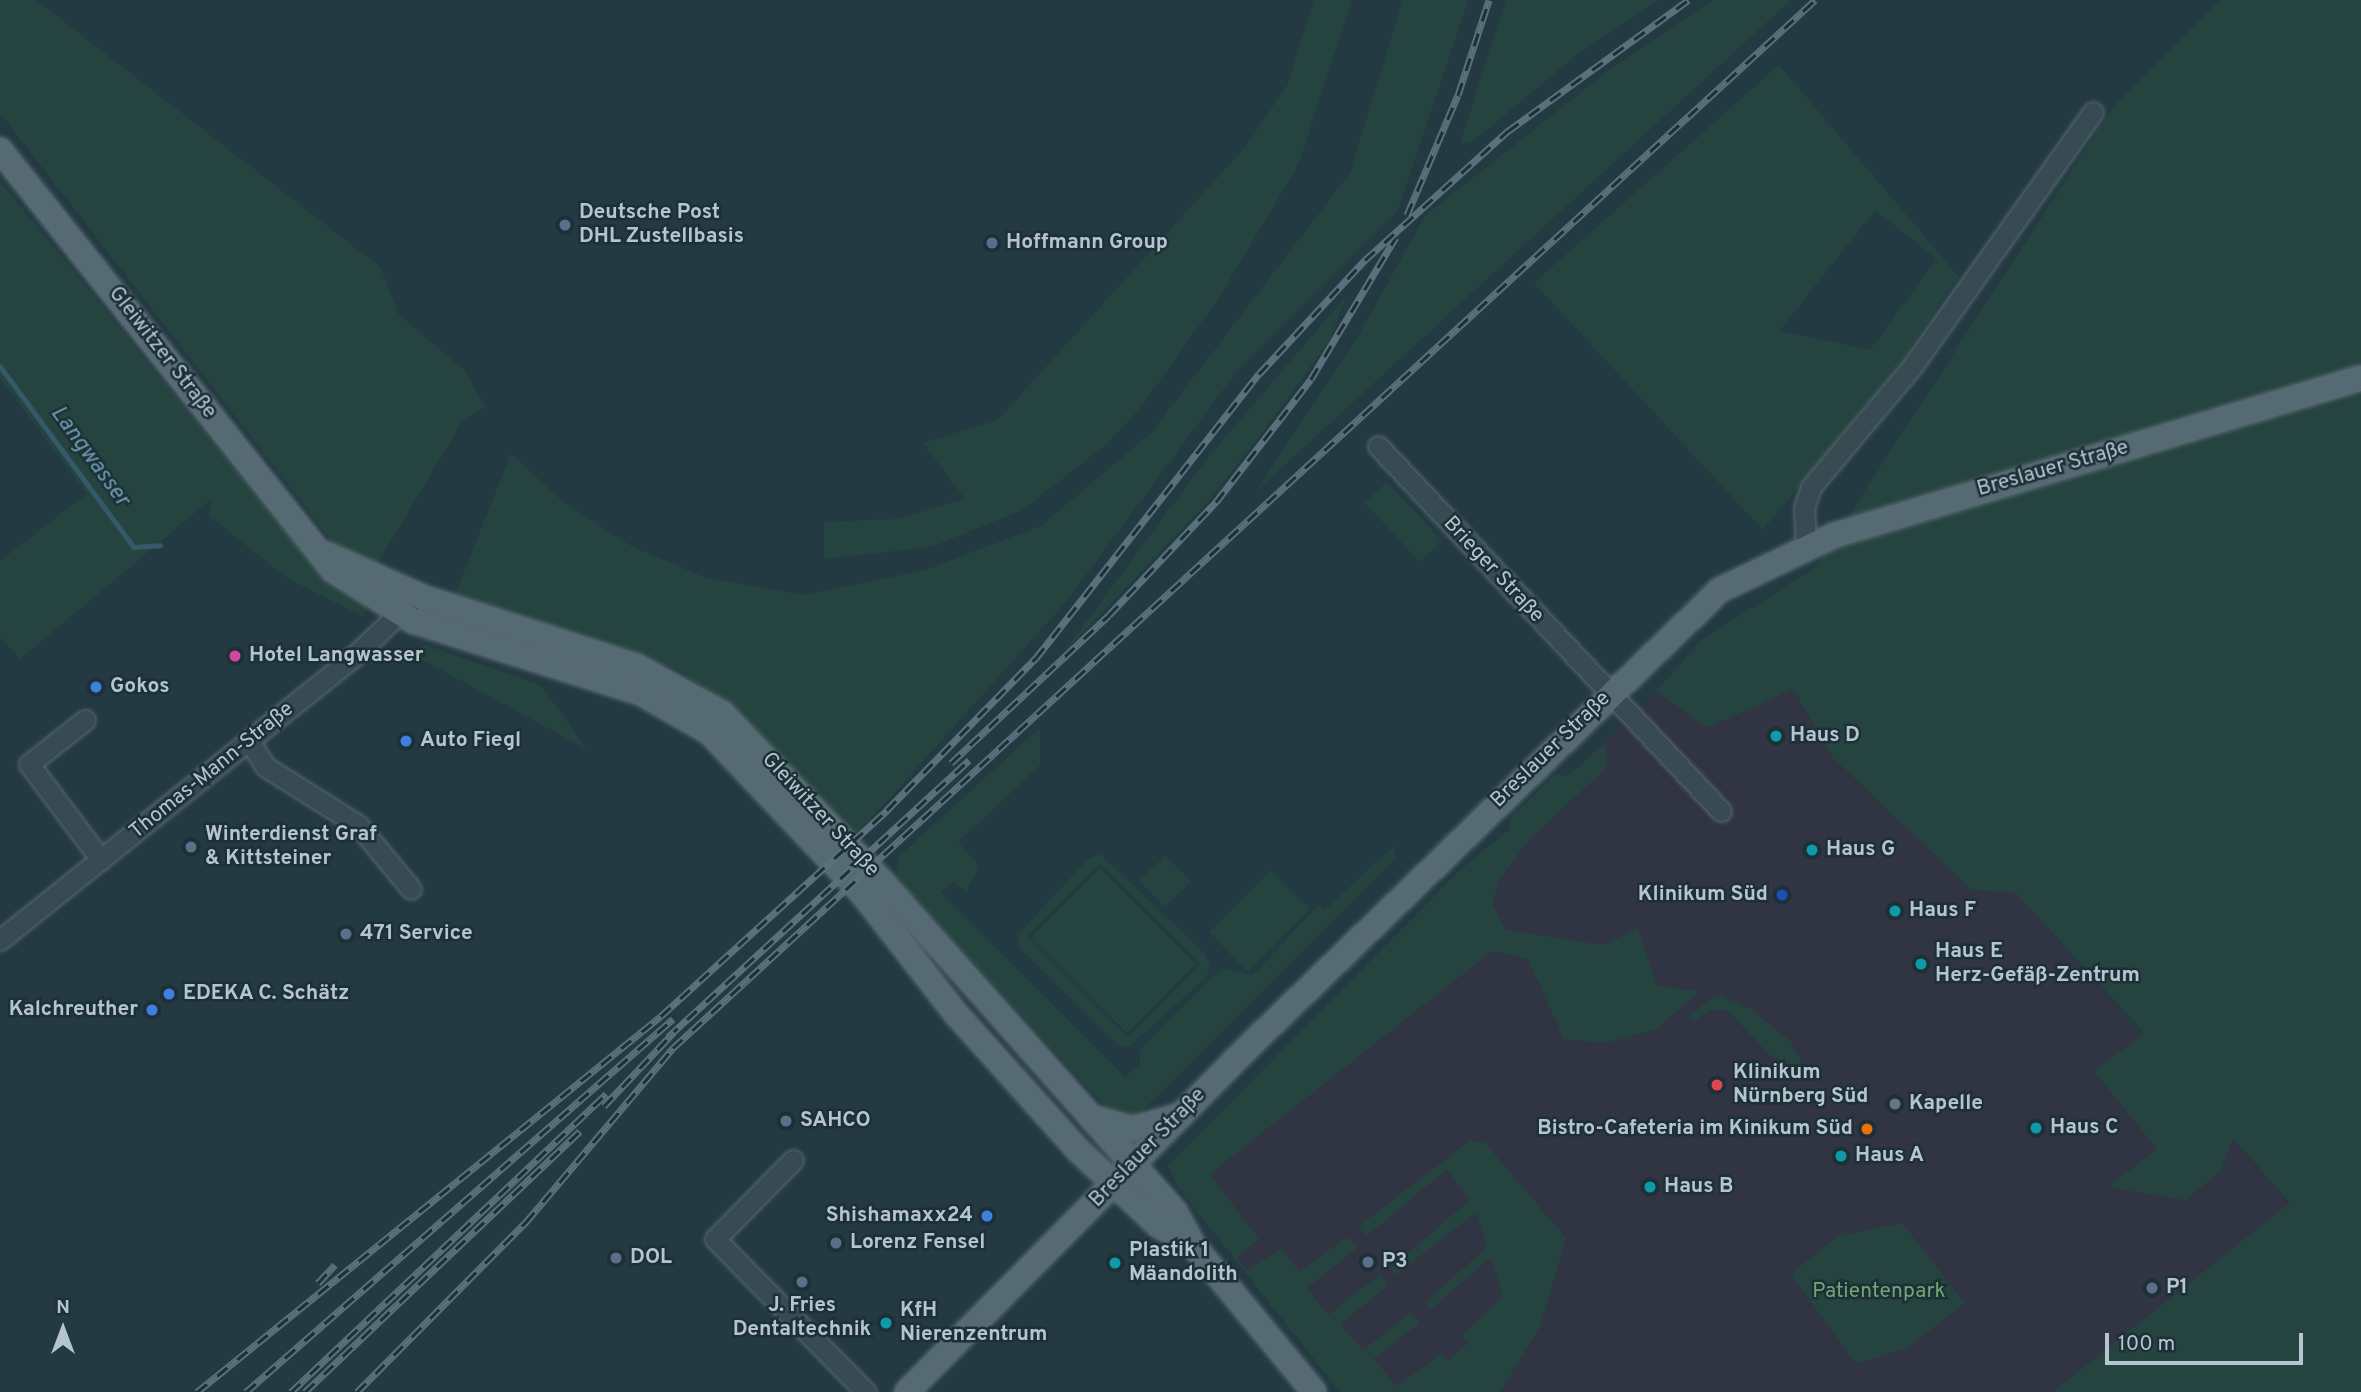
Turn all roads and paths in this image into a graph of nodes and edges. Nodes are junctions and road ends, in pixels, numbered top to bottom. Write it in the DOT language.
graph roads {
  1 [pos="2093,112"];
  2 [pos="0,150"];
  3 [pos="2361,378"];
  4 [pos="1378,446"];
  5 [pos="1807,545"];
  6 [pos="326,554"];
  7 [pos="415,594"];
  8 [pos="401,615"];
  9 [pos="1610,692"];
  10 [pos="85,720"];
  11 [pos="249,741"];
  12 [pos="1721,811"];
  13 [pos="101,860"];
  14 [pos="411,889"];
  15 [pos="0,940"];
  16 [pos="1087,1116"];
  17 [pos="1178,1116"];
  18 [pos="793,1160"];
  19 [pos="1133,1167"];
  20 [pos="1114,1185"];
  21 [pos="1193,1245"];
  22 [pos="866,1392"];
  23 [pos="907,1392"];
  24 [pos="1314,1392"];
  1 -- 5 [label="street"];
  2 -- 6 [label="main road, Gleiwitzer Straße"];
  3 -- 5 [label="main road, Breslauer Straße"];
  4 -- 9 [label="street, Brieger Straße"];
  5 -- 9 [label="main road, Breslauer Straße"];
  6 -- 7 [label="main road, Gleiwitzer Straße"];
  6 -- 8 [label="main road, Gleiwitzer Straße"];
  7 -- 8 [label="street, Thomas-Mann-Straße"];
  7 -- 16 [label="main road, Gleiwitzer Straße"];
  8 -- 11 [label="street, Thomas-Mann-Straße"];
  8 -- 20 [label="main road, Gleiwitzer Straße"];
  9 -- 12 [label="street, Brieger Straße"];
  9 -- 17 [label="main road, Breslauer Straße"];
  10 -- 13 [label="street"];
  11 -- 13 [label="street, Thomas-Mann-Straße"];
  11 -- 14 [label="street"];
  13 -- 15 [label="street, Thomas-Mann-Straße"];
  16 -- 17 [label="main road"];
  16 -- 19 [label="main road, Gleiwitzer Straße"];
  17 -- 19 [label="main road, Breslauer Straße"];
  18 -- 22 [label="street"];
  19 -- 20 [label="main road, Breslauer Straße"];
  19 -- 21 [label="main road, Gleiwitzer Straße"];
  20 -- 21 [label="main road, Gleiwitzer Straße"];
  20 -- 23 [label="main road, Breslauer Straße"];
  21 -- 24 [label="main road, Gleiwitzer Straße"];
}
